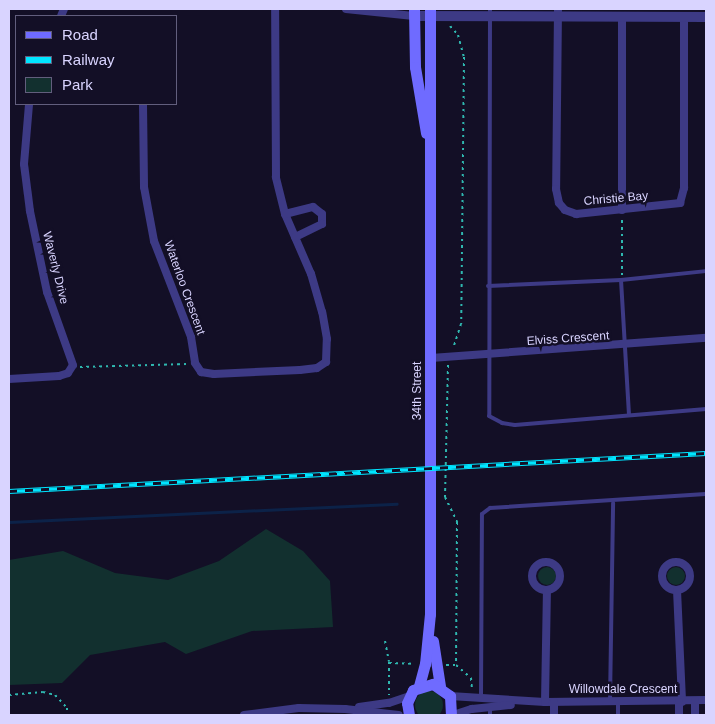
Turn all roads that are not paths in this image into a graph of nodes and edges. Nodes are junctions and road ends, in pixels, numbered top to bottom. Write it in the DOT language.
graph roads {
  1 [pos="275,9"];
  2 [pos="346,9"];
  3 [pos="414,12"];
  4 [pos="430,12"];
  5 [pos="490,12"];
  6 [pos="557,12"];
  7 [pos="622,16"];
  8 [pos="684,16"];
  9 [pos="706,16"];
  10 [pos="29,105"];
  11 [pos="143,105"];
  12 [pos="430,167"];
  13 [pos="622,210"];
  14 [pos="285,214"];
  15 [pos="295,237"];
  16 [pos="706,270"];
  17 [pos="622,280"];
  18 [pos="488,286"];
  19 [pos="706,338"];
  20 [pos="625,347"];
  21 [pos="487,356"];
  22 [pos="431,358"];
  23 [pos="9,379"];
  24 [pos="706,408"];
  25 [pos="629,415"];
  26 [pos="706,494"];
  27 [pos="613,502"];
  28 [pos="547,590"];
  29 [pos="677,590"];
  30 [pos="430,614"];
  31 [pos="419,686"];
  32 [pos="440,686"];
  33 [pos="409,696"];
  34 [pos="450,696"];
  35 [pos="481,700"];
  36 [pos="706,700"];
  37 [pos="614,701"];
  38 [pos="695,701"];
  39 [pos="543,702"];
  40 [pos="554,702"];
  41 [pos="681,702"];
  42 [pos="490,707"];
  43 [pos="345,709"];
  44 [pos="244,715"];
  45 [pos="398,715"];
  46 [pos="408,715"];
  47 [pos="452,715"];
  48 [pos="490,715"];
  49 [pos="554,715"];
  50 [pos="618,715"];
  51 [pos="679,715"];
  52 [pos="695,715"];
  1 -- 14 [label="street"];
  2 -- 3 [label="street"];
  3 -- 4 [label="street"];
  3 -- 12 [label="main road, 34th Street"];
  4 -- 5 [label="street"];
  4 -- 12 [label="main road, 34th Street"];
  5 -- 6 [label="street"];
  5 -- 18 [label="lane"];
  6 -- 7 [label="street"];
  6 -- 13 [label="street, Christie Bay"];
  7 -- 8 [label="street"];
  7 -- 13 [label="street"];
  8 -- 9 [label="street"];
  8 -- 13 [label="street, Christie Bay"];
  10 -- 23 [label="street, Waverly Drive"];
  11 -- 15 [label="street, Waterloo Crescent"];
  12 -- 22 [label="main road, 34th Street"];
  14 -- 15 [label="street"];
  14 -- 15 [label="street"];
  16 -- 17 [label="lane"];
  17 -- 18 [label="lane"];
  17 -- 20 [label="lane"];
  18 -- 21 [label="lane"];
  19 -- 20 [label="street, Elviss Crescent"];
  20 -- 21 [label="street, Elviss Crescent"];
  20 -- 25 [label="lane"];
  21 -- 22 [label="street, Elviss Crescent"];
  21 -- 25 [label="lane"];
  22 -- 30 [label="main road, 34th Street"];
  24 -- 25 [label="lane"];
  26 -- 27 [label="lane"];
  27 -- 35 [label="lane"];
  27 -- 37 [label="lane"];
  28 -- 39 [label="street"];
  29 -- 41 [label="street"];
  30 -- 31 [label="main road, 34th Street"];
  30 -- 32 [label="main road, 34th Street"];
  31 -- 32 [label="main road"];
  31 -- 33 [label="main road"];
  32 -- 34 [label="main road"];
  33 -- 43 [label="street"];
  33 -- 46 [label="main road"];
  34 -- 35 [label="street, Willowdale Crescent"];
  34 -- 47 [label="main road"];
  35 -- 39 [label="street, Willowdale Crescent"];
  36 -- 38 [label="street, Willowdale Crescent"];
  37 -- 40 [label="street, Willowdale Crescent"];
  37 -- 41 [label="street, Willowdale Crescent"];
  37 -- 50 [label="lane"];
  38 -- 41 [label="street, Willowdale Crescent"];
  38 -- 52 [label="street"];
  39 -- 40 [label="street, Willowdale Crescent"];
  39 -- 42 [label="street, Willowdale Crescent"];
  40 -- 49 [label="street"];
  41 -- 51 [label="street"];
  42 -- 47 [label="street, Willowdale Crescent"];
  42 -- 48 [label="lane"];
  43 -- 44 [label="street"];
  43 -- 45 [label="street"];
}
